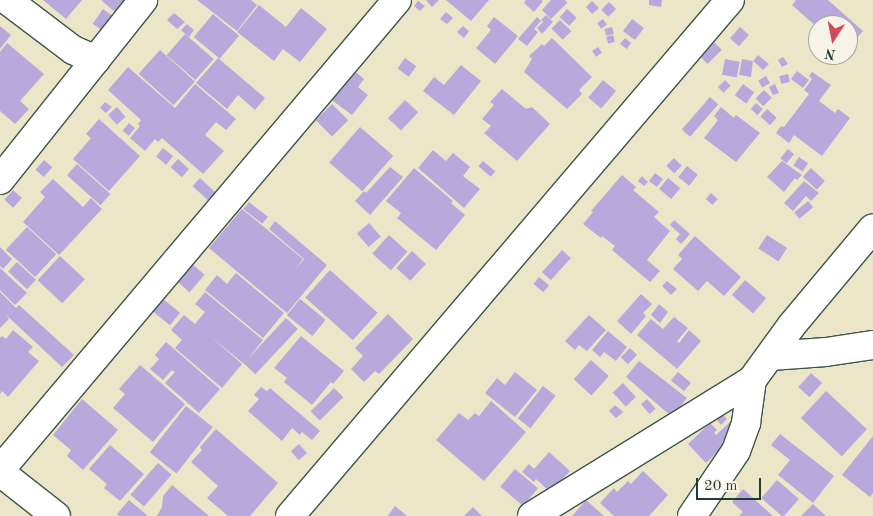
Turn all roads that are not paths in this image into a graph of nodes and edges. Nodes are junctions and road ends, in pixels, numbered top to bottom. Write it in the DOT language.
graph roads {
  1 [pos="7,0"];
  2 [pos="143,0"];
  3 [pos="397,0"];
  4 [pos="730,0"];
  5 [pos="96,60"];
  6 [pos="0,180"];
  7 [pos="873,228"];
  8 [pos="873,345"];
  9 [pos="771,356"];
  10 [pos="752,380"];
  11 [pos="0,471"];
  12 [pos="56,516"];
  13 [pos="290,516"];
  14 [pos="532,516"];
  15 [pos="692,516"];
  1 -- 5 [label="street"];
  2 -- 5 [label="street"];
  3 -- 11 [label="street"];
  4 -- 13 [label="street"];
  5 -- 6 [label="street"];
  7 -- 9 [label="street"];
  8 -- 9 [label="street"];
  9 -- 10 [label="street"];
  10 -- 14 [label="street"];
  10 -- 15 [label="street"];
  11 -- 12 [label="street"];
}
